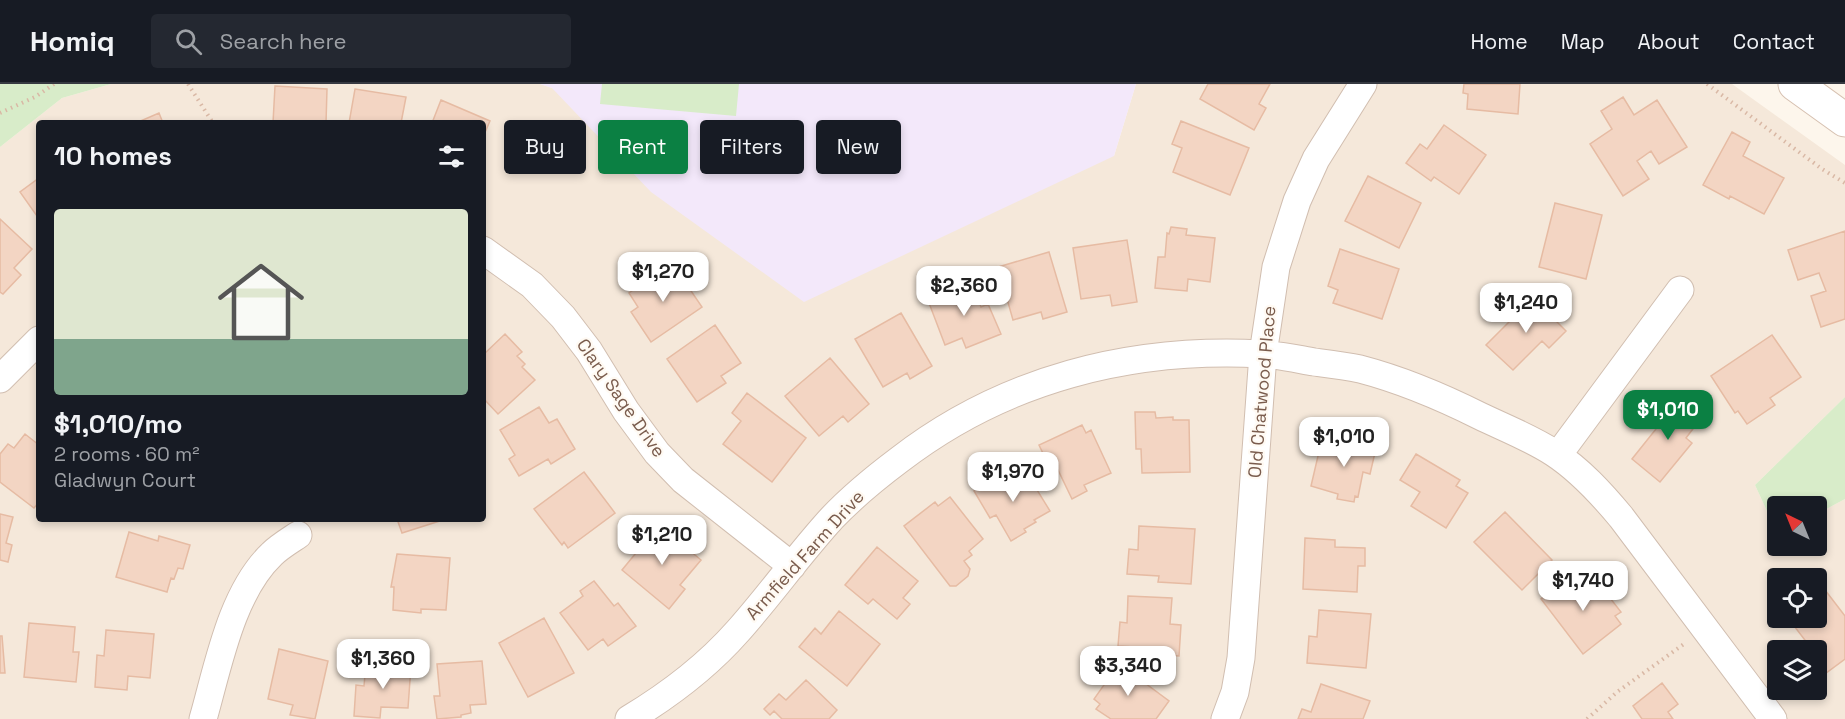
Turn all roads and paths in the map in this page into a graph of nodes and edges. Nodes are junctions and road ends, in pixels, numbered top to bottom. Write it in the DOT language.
graph roads {
  1 [pos="54,84"];
  2 [pos="188,84"];
  3 [pos="1363,84"];
  4 [pos="1707,84"];
  5 [pos="1795,84"];
  6 [pos="0,113"];
  7 [pos="211,120"];
  8 [pos="1845,120"];
  9 [pos="1845,183"];
  10 [pos="486,252"];
  11 [pos="1680,290"];
  12 [pos="36,343"];
  13 [pos="1263,354"];
  14 [pos="0,379"];
  15 [pos="1558,455"];
  16 [pos="298,535"];
  17 [pos="792,566"];
  18 [pos="1705,629"];
  19 [pos="202,719"];
  20 [pos="629,719"];
  21 [pos="1225,719"];
  22 [pos="1587,719"];
  23 [pos="1773,719"];
  1 -- 6 [label="path"];
  2 -- 7 [label="path"];
  3 -- 13 [label="street, Old Chatwood Place"];
  4 -- 9 [label="path"];
  5 -- 8 [label="street"];
  10 -- 17 [label="street, Clary Sage Drive"];
  11 -- 15 [label="street"];
  12 -- 14 [label="street"];
  13 -- 15 [label="street, Armfield Farm Drive"];
  13 -- 17 [label="street, Armfield Farm Drive"];
  13 -- 21 [label="street, Old Chatwood Place"];
  15 -- 18 [label="street, Armfield Farm Drive"];
  16 -- 19 [label="street"];
  17 -- 20 [label="street, Armfield Farm Drive"];
  18 -- 22 [label="path"];
  18 -- 23 [label="street, Armfield Farm Drive"];
}
